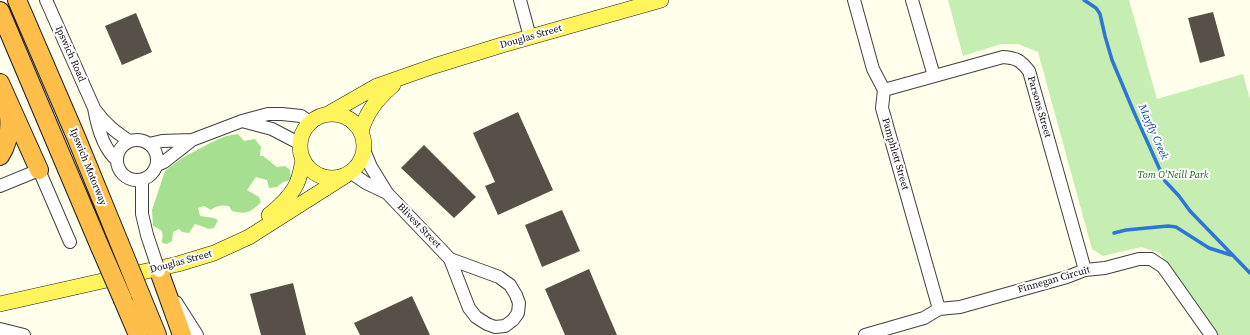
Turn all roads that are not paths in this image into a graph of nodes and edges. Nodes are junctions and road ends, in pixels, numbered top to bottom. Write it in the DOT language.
graph roads {
  1 [pos="17,0"];
  2 [pos="46,0"];
  3 [pos="520,0"];
  4 [pos="661,0"];
  5 [pos="854,0"];
  6 [pos="912,0"];
  7 [pos="0,11"];
  8 [pos="530,37"];
  9 [pos="934,76"];
  10 [pos="402,78"];
  11 [pos="3,89"];
  12 [pos="884,90"];
  13 [pos="94,108"];
  14 [pos="328,114"];
  15 [pos="242,121"];
  16 [pos="310,122"];
  17 [pos="361,132"];
  18 [pos="192,140"];
  19 [pos="129,141"];
  20 [pos="300,143"];
  21 [pos="149,144"];
  22 [pos="364,150"];
  23 [pos="0,156"];
  24 [pos="117,160"];
  25 [pos="303,160"];
  26 [pos="157,165"];
  27 [pos="39,170"];
  28 [pos="347,174"];
  29 [pos="142,180"];
  30 [pos="0,186"];
  31 [pos="387,193"];
  32 [pos="70,242"];
  33 [pos="450,259"];
  34 [pos="1085,270"];
  35 [pos="159,271"];
  36 [pos="167,289"];
  37 [pos="0,296"];
  38 [pos="0,304"];
  39 [pos="939,309"];
  40 [pos="0,329"];
  41 [pos="24,335"];
  42 [pos="138,335"];
  43 [pos="157,335"];
  44 [pos="182,335"];
  45 [pos="196,335"];
  46 [pos="865,335"];
  47 [pos="1211,335"];
  1 -- 43 [label="highway, Ipswich Motorway, bridge"];
  2 -- 13 [label="street, Ipswich Road"];
  3 -- 8 [label="street"];
  4 -- 8 [label="main road, Douglas Street"];
  5 -- 12 [label="street"];
  6 -- 9 [label="street"];
  7 -- 42 [label="highway, Ipswich Motorway, bridge"];
  8 -- 10 [label="main road, Douglas Street"];
  9 -- 12 [label="street, Parsons Street"];
  9 -- 34 [label="street, Parsons Street"];
  10 -- 14 [label="main road, Douglas Street"];
  10 -- 17 [label="main road, Douglas Street"];
  11 -- 23 [label="highway"];
  11 -- 27 [label="highway"];
  12 -- 39 [label="street, Pamphlett Street"];
  13 -- 19 [label="street, Ipswich Road"];
  13 -- 24 [label="street, Ipswich Road"];
  14 -- 16 [label="main road"];
  14 -- 17 [label="main road"];
  15 -- 16 [label="street"];
  15 -- 18 [label="street"];
  15 -- 20 [label="street"];
  16 -- 20 [label="main road"];
  17 -- 22 [label="main road"];
  18 -- 21 [label="street"];
  18 -- 26 [label="street"];
  19 -- 21 [label="street"];
  19 -- 24 [label="street"];
  20 -- 25 [label="main road"];
  21 -- 26 [label="street"];
  22 -- 28 [label="main road"];
  22 -- 31 [label="street, Blivest Street"];
  24 -- 29 [label="street"];
  25 -- 28 [label="main road"];
  25 -- 37 [label="main road, Douglas Street"];
  26 -- 29 [label="street"];
  27 -- 30 [label="street"];
  27 -- 32 [label="street"];
  28 -- 31 [label="street, Blivest Street"];
  28 -- 38 [label="main road, Douglas Street"];
  29 -- 35 [label="street, bridge"];
  31 -- 33 [label="street, Blivest Street"];
  33 -- 33 [label="street, Blivest Street"];
  34 -- 39 [label="street, Finnegan Circuit"];
  34 -- 47 [label="street, Finnegan Circuit"];
  35 -- 36 [label="highway"];
  36 -- 44 [label="highway"];
  36 -- 45 [label="street"];
  39 -- 46 [label="street, Finnegan Circuit"];
  40 -- 41 [label="street"];
}
